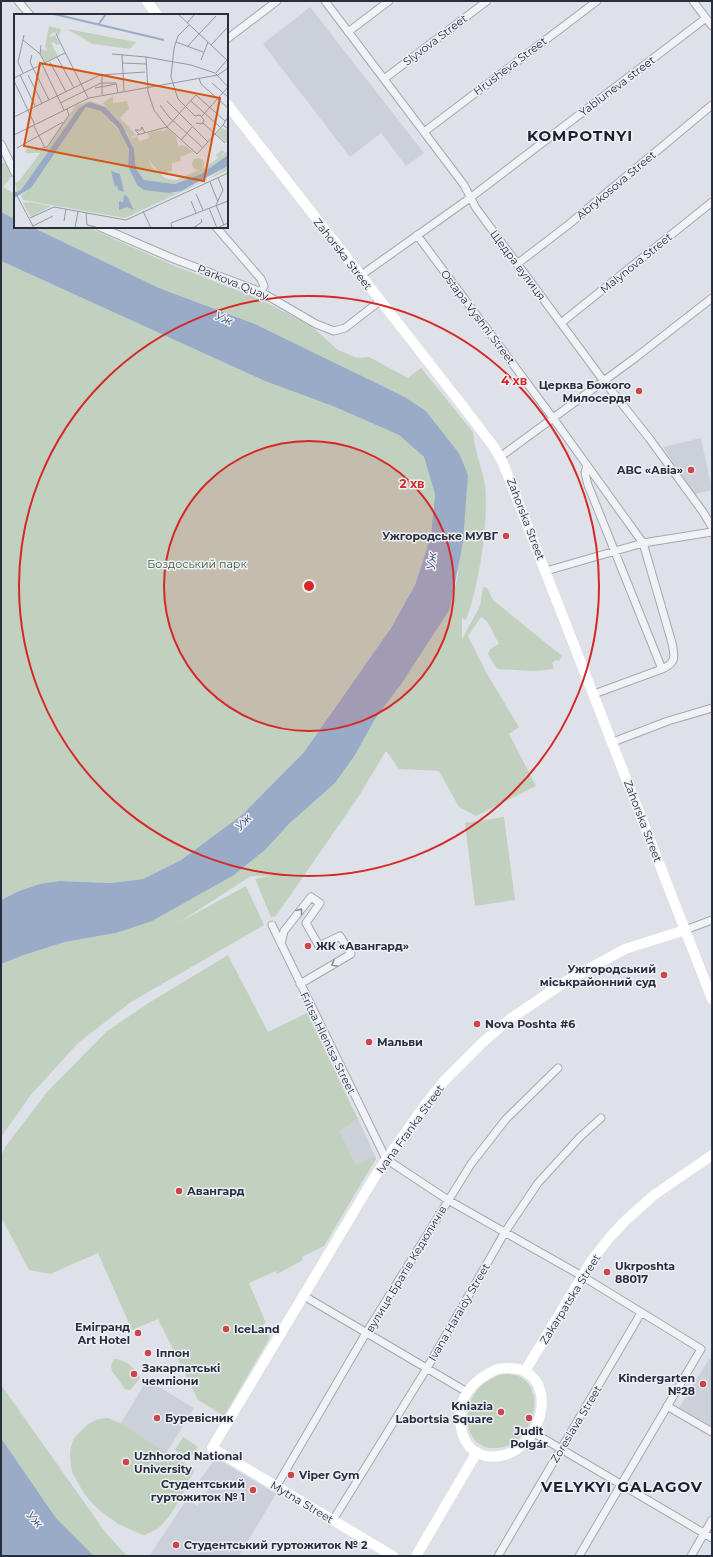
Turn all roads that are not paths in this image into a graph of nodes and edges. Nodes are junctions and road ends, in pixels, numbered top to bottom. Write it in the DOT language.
graph roads {
  1 [pos="18,1"];
  2 [pos="147,1"];
  3 [pos="277,1"];
  4 [pos="325,1"];
  5 [pos="389,1"];
  6 [pos="487,1"];
  7 [pos="597,1"];
  8 [pos="694,1"];
  9 [pos="29,14"];
  10 [pos="156,14"];
  11 [pos="706,18"];
  12 [pos="712,26"];
  13 [pos="348,32"];
  14 [pos="228,38"];
  15 [pos="384,79"];
  16 [pos="228,105"];
  17 [pos="712,105"];
  18 [pos="424,132"];
  19 [pos="1,144"];
  20 [pos="14,171"];
  21 [pos="470,198"];
  22 [pos="712,202"];
  23 [pos="102,228"];
  24 [pos="217,228"];
  25 [pos="417,235"];
  26 [pos="517,264"];
  27 [pos="360,276"];
  28 [pos="261,292"];
  29 [pos="712,298"];
  30 [pos="380,301"];
  31 [pos="561,323"];
  32 [pos="603,380"];
  33 [pos="553,418"];
  34 [pos="500,456"];
  35 [pos="587,465"];
  36 [pos="712,527"];
  37 [pos="712,532"];
  38 [pos="643,543"];
  39 [pos="614,552"];
  40 [pos="546,572"];
  41 [pos="662,669"];
  42 [pos="594,694"];
  43 [pos="712,708"];
  44 [pos="613,742"];
  45 [pos="712,920"];
  46 [pos="272,925"];
  47 [pos="685,930"];
  48 [pos="281,944"];
  49 [pos="300,984"];
  50 [pos="712,998"];
  51 [pos="558,1068"];
  52 [pos="601,1118"];
  53 [pos="712,1155"];
  54 [pos="386,1159"];
  55 [pos="448,1200"];
  56 [pos="505,1232"];
  57 [pos="582,1276"];
  58 [pos="304,1296"];
  59 [pos="641,1313"];
  60 [pos="366,1333"];
  61 [pos="427,1368"];
  62 [pos="525,1371"];
  63 [pos="467,1392"];
  64 [pos="667,1406"];
  65 [pos="712,1432"];
  66 [pos="534,1433"];
  67 [pos="212,1448"];
  68 [pos="561,1449"];
  69 [pos="477,1452"];
  70 [pos="622,1484"];
  71 [pos="276,1487"];
  72 [pos="333,1520"];
  73 [pos="712,1520"];
  74 [pos="704,1533"];
  75 [pos="712,1538"];
  76 [pos="393,1556"];
  77 [pos="416,1556"];
  78 [pos="498,1556"];
  79 [pos="579,1556"];
  80 [pos="691,1556"];
  1 -- 9 [label="street"];
  2 -- 10 [label="street"];
  3 -- 14 [label="street"];
  4 -- 13 [label="street, Щедра вулиця"];
  5 -- 13 [label="street"];
  6 -- 15 [label="street, Slyvova Street"];
  7 -- 18 [label="street, Hrusheva Street"];
  8 -- 11 [label="street"];
  11 -- 12 [label="street"];
  11 -- 21 [label="street, Yabluneva street"];
  13 -- 15 [label="street, Щедра вулиця"];
  15 -- 18 [label="street, Щедра вулиця"];
  16 -- 27 [label="street, Zahorska Street"];
  17 -- 26 [label="street, Abrykosova Street"];
  18 -- 21 [label="street, Щедра вулиця"];
  19 -- 20 [label="street"];
  21 -- 25 [label="street, Yabluneva street"];
  21 -- 26 [label="street, Щедра вулиця"];
  22 -- 31 [label="street, Malynova Street"];
  23 -- 28 [label="street, Parkova Quay"];
  24 -- 28 [label="street"];
  25 -- 27 [label="street, Yabluneva street"];
  25 -- 33 [label="street, Ostapa Vyshni Street"];
  26 -- 31 [label="street, Щедра вулиця"];
  27 -- 30 [label="street, Zahorska Street"];
  28 -- 30 [label="street, Parkova Quay"];
  29 -- 32 [label="street"];
  30 -- 34 [label="street, Zahorska Street"];
  31 -- 32 [label="street, Щедра вулиця"];
  32 -- 33 [label="street"];
  32 -- 36 [label="street, Щедра вулиця"];
  33 -- 34 [label="street"];
  33 -- 35 [label="street, Ostapa Vyshni Street"];
  34 -- 40 [label="street, Zahorska Street"];
  35 -- 38 [label="street, Ostapa Vyshni Street"];
  35 -- 39 [label="street"];
  37 -- 38 [label="street"];
  38 -- 39 [label="street"];
  38 -- 41 [label="street, Ostapa Vyshni Street"];
  39 -- 40 [label="street"];
  39 -- 41 [label="street"];
  40 -- 42 [label="street, Zahorska Street"];
  41 -- 42 [label="street"];
  42 -- 44 [label="street, Zahorska Street"];
  43 -- 44 [label="street"];
  44 -- 47 [label="street, Zahorska Street"];
  45 -- 47 [label="street, Ivana Franka Street"];
  46 -- 48 [label="street, Fritsa Hlentsa Street"];
  47 -- 50 [label="street, Zahorska Street"];
  47 -- 54 [label="street, Ivana Franka Street"];
  48 -- 49 [label="street, Fritsa Hlentsa Street"];
  48 -- 49 [label="street, one-way"];
  49 -- 54 [label="street, Fritsa Hlentsa Street"];
  51 -- 55 [label="street, вулиця Братів Кедюличів"];
  52 -- 56 [label="street, Ivana Haraidy Street"];
  53 -- 57 [label="street, Zakarpatska Street"];
  54 -- 55 [label="street"];
  54 -- 58 [label="street, Ivana Franka Street"];
  55 -- 56 [label="street"];
  55 -- 60 [label="street, вулиця Братів Кедюличів"];
  56 -- 57 [label="street"];
  56 -- 61 [label="street, Ivana Haraidy Street"];
  57 -- 59 [label="street"];
  57 -- 62 [label="street, Zakarpatska Street"];
  58 -- 60 [label="street"];
  58 -- 67 [label="street, Ivana Franka Street"];
  59 -- 64 [label="street"];
  59 -- 68 [label="street, Zoreslava Street"];
  60 -- 61 [label="street"];
  60 -- 71 [label="street, вулиця Братів Кедюличів"];
  61 -- 63 [label="street"];
  61 -- 72 [label="street, Ivana Haraidy Street"];
  62 -- 63 [label="street"];
  62 -- 66 [label="street"];
  63 -- 69 [label="street"];
  64 -- 65 [label="street"];
  64 -- 70 [label="street"];
  66 -- 68 [label="street"];
  66 -- 69 [label="street"];
  67 -- 71 [label="street, Mytna Street"];
  68 -- 70 [label="street"];
  68 -- 78 [label="street, Zoreslava Street"];
  69 -- 77 [label="street"];
  70 -- 74 [label="street"];
  70 -- 79 [label="street"];
  71 -- 72 [label="street, Mytna Street"];
  72 -- 76 [label="street, Mytna Street"];
  73 -- 74 [label="street"];
  74 -- 75 [label="street"];
  74 -- 80 [label="street"];
}
